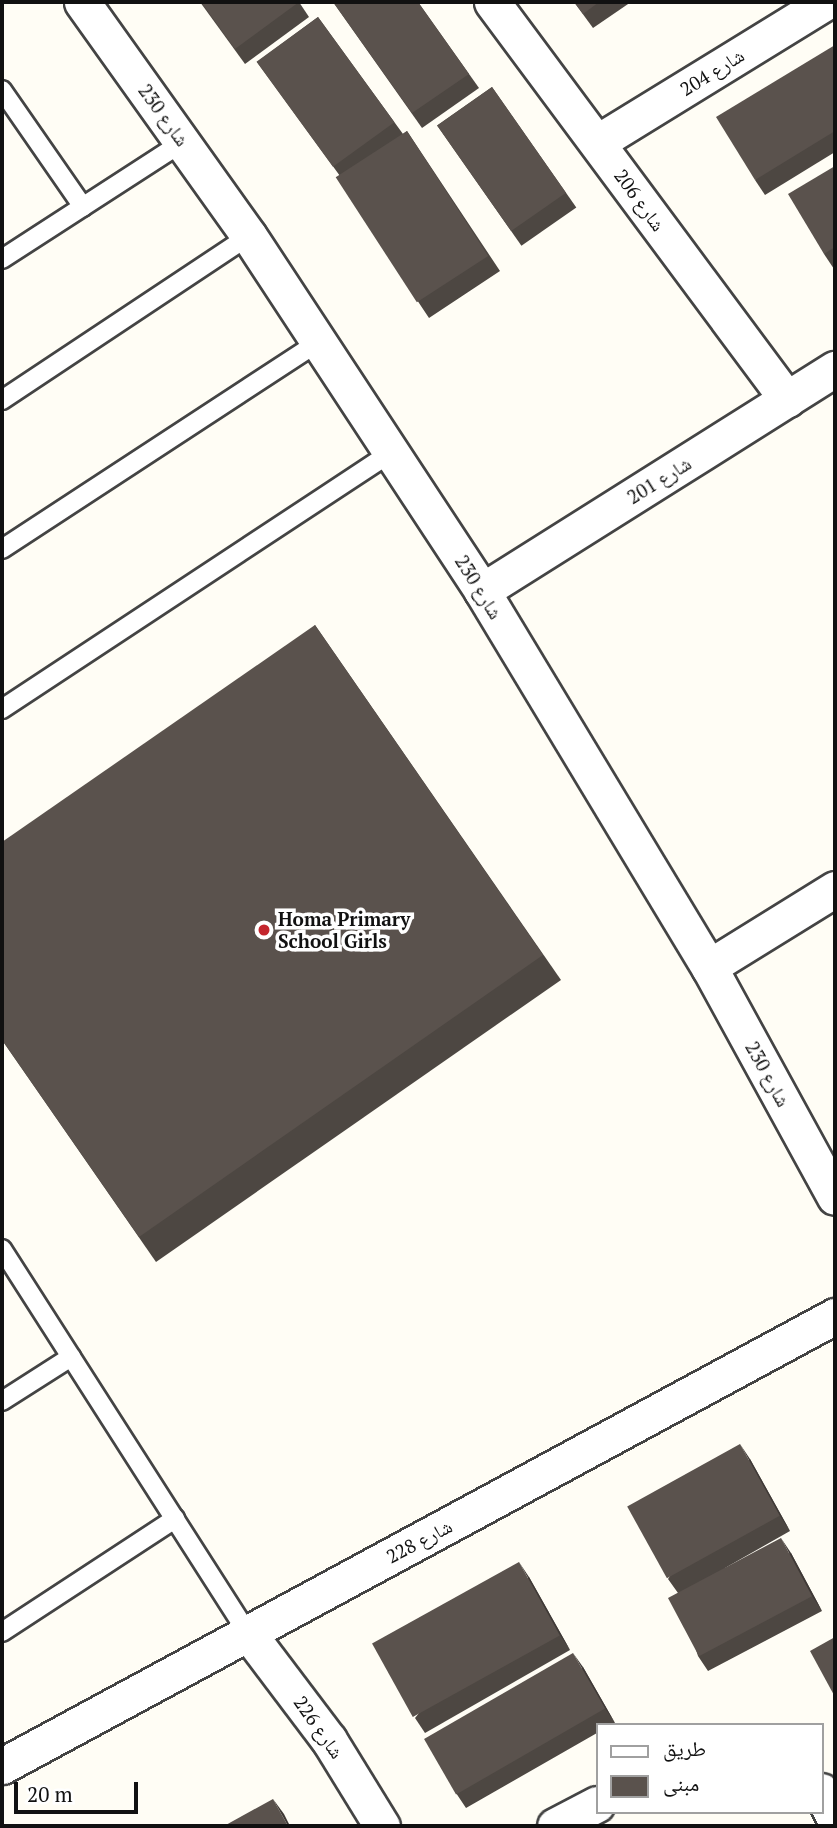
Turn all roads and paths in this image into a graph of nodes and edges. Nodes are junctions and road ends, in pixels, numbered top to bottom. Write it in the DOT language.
graph roads {
  1 [pos="82,2"];
  2 [pos="492,2"];
  3 [pos="826,2"];
  4 [pos="2,90"];
  5 [pos="183,142"];
  6 [pos="598,142"];
  7 [pos="83,207"];
  8 [pos="249,236"];
  9 [pos="2,258"];
  10 [pos="320,341"];
  11 [pos="835,369"];
  12 [pos="787,399"];
  13 [pos="2,400"];
  14 [pos="393,452"];
  15 [pos="2,549"];
  16 [pos="482,591"];
  17 [pos="2,709"];
  18 [pos="835,889"];
  19 [pos="709,967"];
  20 [pos="835,1197"];
  21 [pos="2,1249"];
  22 [pos="835,1315"];
  23 [pos="71,1357"];
  24 [pos="2,1401"];
  25 [pos="175,1519"];
  26 [pos="2,1632"];
  27 [pos="248,1633"];
  28 [pos="2,1766"];
  29 [pos="823,1795"];
  30 [pos="596,1805"];
  31 [pos="835,1820"];
  32 [pos="382,1826"];
  33 [pos="555,1826"];
  1 -- 5 [label="street, شارع 230"];
  2 -- 6 [label="street, شارع 206"];
  3 -- 6 [label="street, شارع 204"];
  4 -- 7 [label="lane"];
  5 -- 7 [label="lane"];
  5 -- 8 [label="street, شارع 230"];
  6 -- 12 [label="street, شارع 206"];
  7 -- 9 [label="lane"];
  8 -- 10 [label="street, شارع 230"];
  8 -- 13 [label="lane"];
  10 -- 14 [label="street, شارع 230"];
  10 -- 15 [label="lane"];
  11 -- 12 [label="street, شارع 201"];
  12 -- 16 [label="street, شارع 201"];
  14 -- 16 [label="street, شارع 230"];
  14 -- 17 [label="lane"];
  16 -- 19 [label="street, شارع 230"];
  18 -- 19 [label="street"];
  19 -- 20 [label="street, شارع 230"];
  21 -- 23 [label="lane"];
  22 -- 27 [label="street, شارع 228"];
  23 -- 24 [label="lane"];
  23 -- 25 [label="lane"];
  25 -- 26 [label="lane"];
  25 -- 27 [label="lane"];
  27 -- 28 [label="street, شارع 228"];
  27 -- 32 [label="street, شارع 226"];
  29 -- 31 [label="street"];
  30 -- 33 [label="street"];
}
